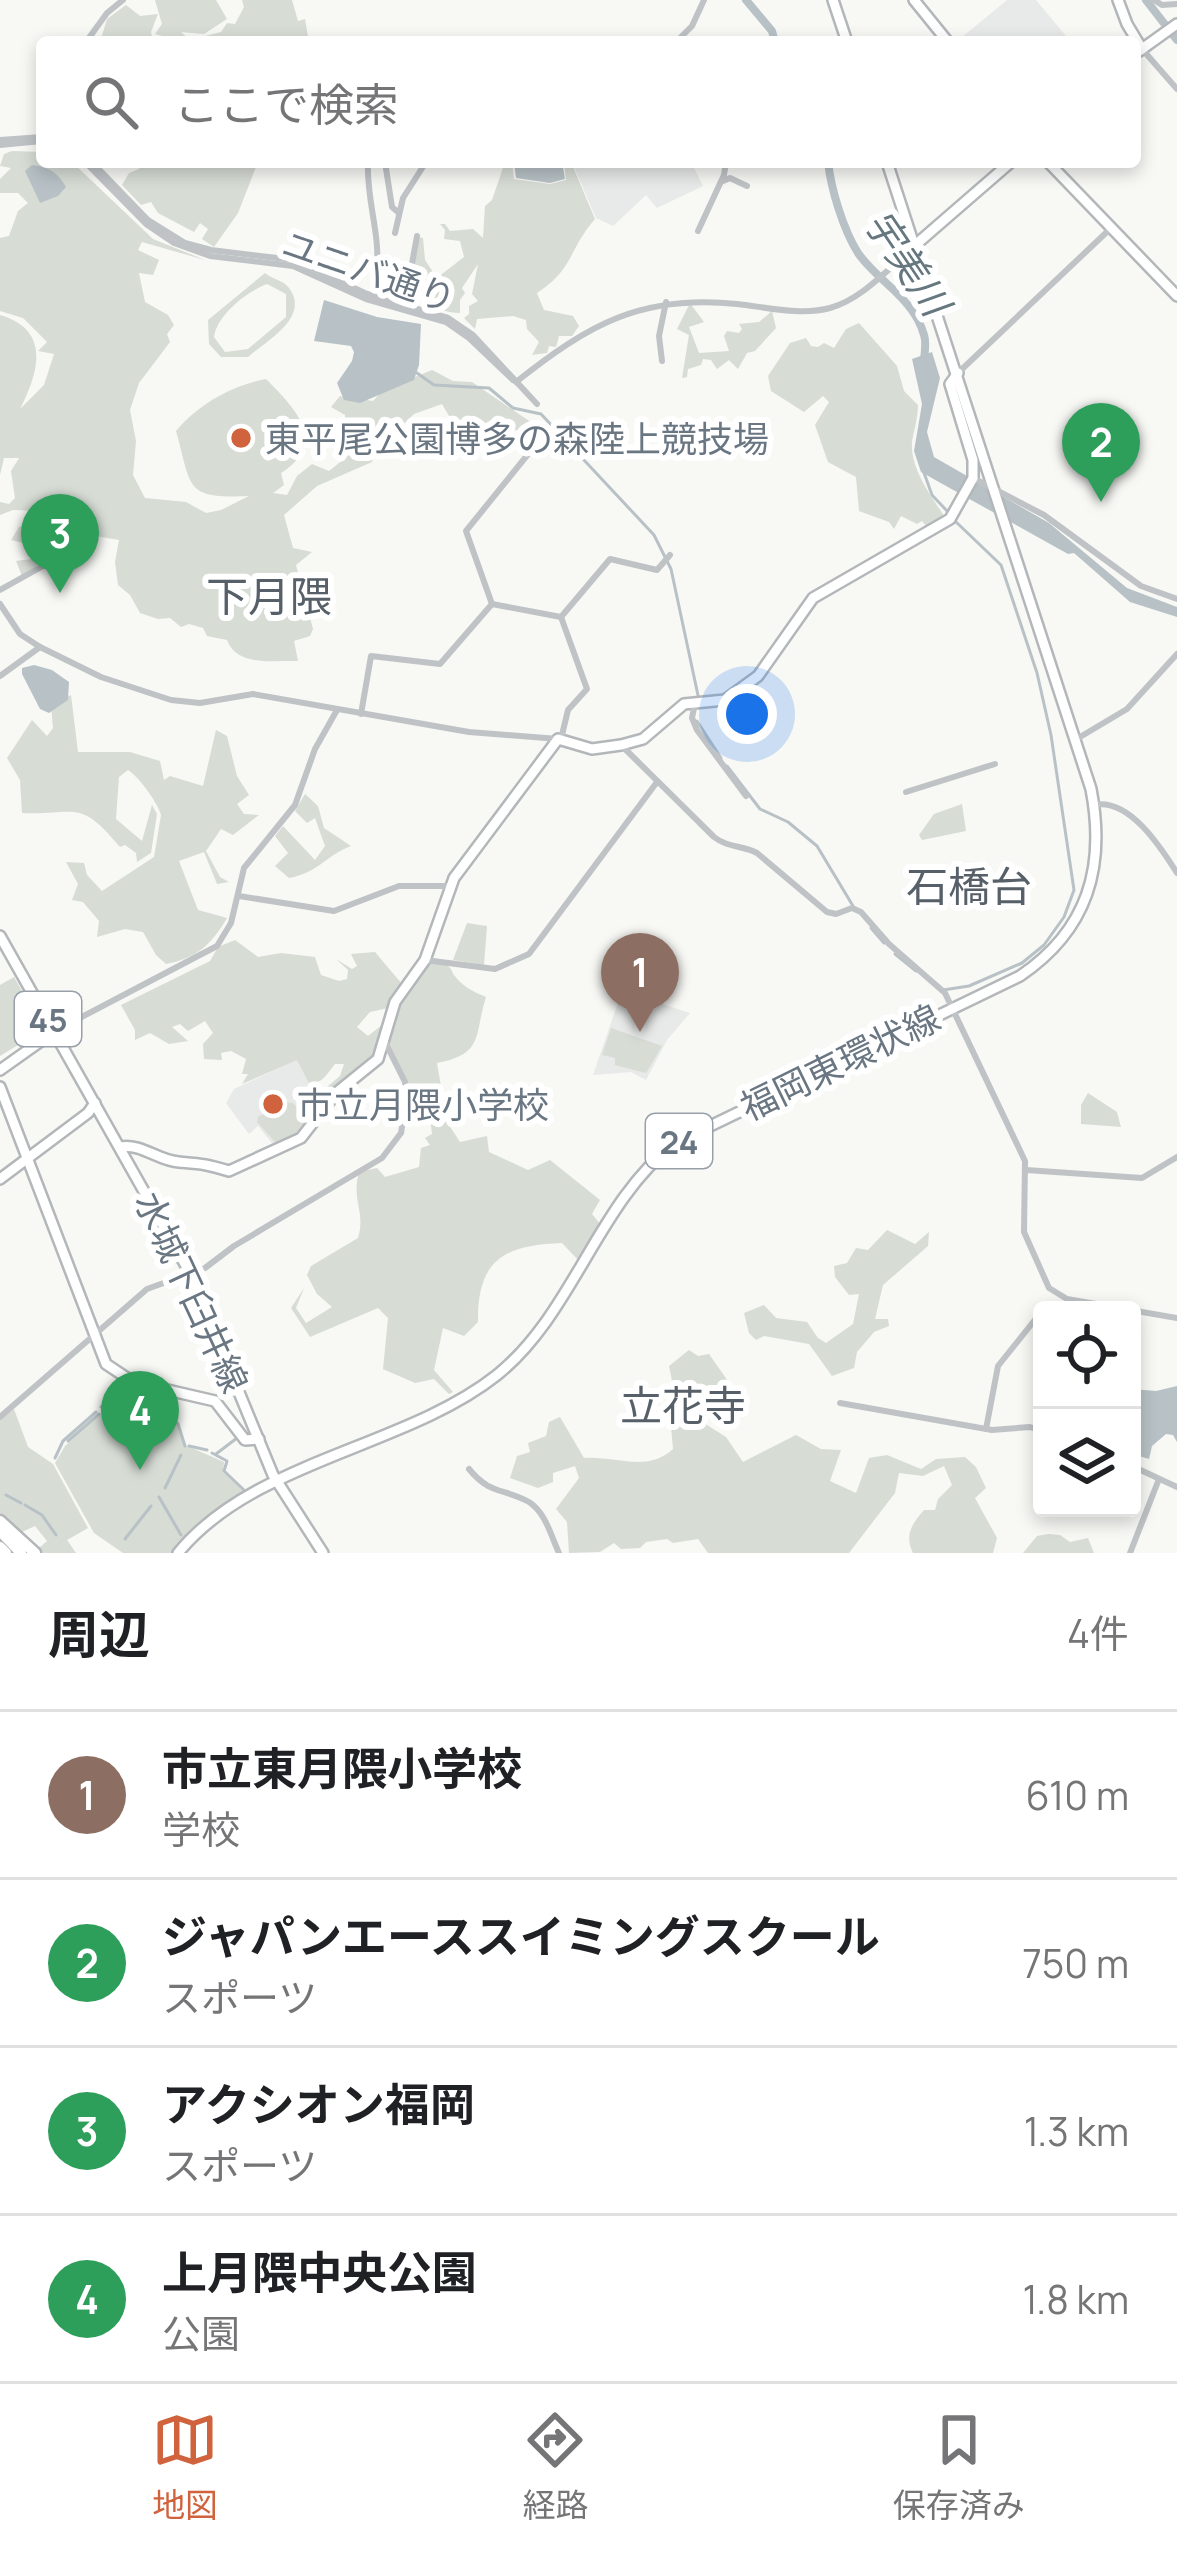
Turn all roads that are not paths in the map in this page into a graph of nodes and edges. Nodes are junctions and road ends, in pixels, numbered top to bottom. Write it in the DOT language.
graph roads {
  1 [pos="123,0"];
  2 [pos="704,0"];
  3 [pos="836,0"];
  4 [pos="914,0"];
  5 [pos="1118,0"];
  6 [pos="1154,0"];
  7 [pos="1177,4"];
  8 [pos="1177,23"];
  9 [pos="90,36"];
  10 [pos="682,36"];
  11 [pos="847,36"];
  12 [pos="943,36"];
  13 [pos="1131,36"];
  14 [pos="1141,49"];
  15 [pos="1141,54"];
  16 [pos="1177,89"];
  17 [pos="36,139"];
  18 [pos="0,142"];
  19 [pos="95,168"];
  20 [pos="368,168"];
  21 [pos="387,168"];
  22 [pos="422,168"];
  23 [pos="724,168"];
  24 [pos="729,168"];
  25 [pos="891,168"];
  26 [pos="1005,168"];
  27 [pos="1054,168"];
  28 [pos="735,182"];
  29 [pos="720,183"];
  30 [pos="747,186"];
  31 [pos="399,213"];
  32 [pos="1111,228"];
  33 [pos="698,231"];
  34 [pos="395,233"];
  35 [pos="417,236"];
  36 [pos="915,245"];
  37 [pos="377,269"];
  38 [pos="1177,296"];
  39 [pos="666,302"];
  40 [pos="388,304"];
  41 [pos="662,362"];
  42 [pos="958,373"];
  43 [pos="516,382"];
  44 [pos="537,404"];
  45 [pos="530,453"];
  46 [pos="972,480"];
  47 [pos="995,489"];
  48 [pos="64,544"];
  49 [pos="670,555"];
  50 [pos="0,590"];
  51 [pos="1177,599"];
  52 [pos="0,604"];
  53 [pos="492,604"];
  54 [pos="561,617"];
  55 [pos="40,647"];
  56 [pos="1177,655"];
  57 [pos="0,676"];
  58 [pos="696,701"];
  59 [pos="338,710"];
  60 [pos="361,715"];
  61 [pos="1077,739"];
  62 [pos="559,740"];
  63 [pos="621,746"];
  64 [pos="995,764"];
  65 [pos="657,782"];
  66 [pos="906,792"];
  67 [pos="746,796"];
  68 [pos="1096,804"];
  69 [pos="1177,873"];
  70 [pos="451,886"];
  71 [pos="237,895"];
  72 [pos="0,936"];
  73 [pos="425,960"];
  74 [pos="951,1007"];
  75 [pos="55,1031"];
  76 [pos="386,1042"];
  77 [pos="0,1070"];
  78 [pos="0,1087"];
  79 [pos="95,1103"];
  80 [pos="121,1147"];
  81 [pos="27,1156"];
  82 [pos="1177,1156"];
  83 [pos="1026,1171"];
  84 [pos="0,1176"];
  85 [pos="190,1273"];
  86 [pos="1177,1318"];
  87 [pos="1033,1322"];
  88 [pos="94,1337"];
  89 [pos="840,1403"];
  90 [pos="0,1417"];
  91 [pos="1033,1428"];
  92 [pos="986,1429"];
  93 [pos="259,1439"];
  94 [pos="469,1469"];
  95 [pos="1141,1470"];
  96 [pos="1159,1479"];
  97 [pos="279,1483"];
  98 [pos="1177,1486"];
  99 [pos="181,1553"];
  100 [pos="323,1553"];
  101 [pos="559,1553"];
  102 [pos="1130,1553"];
  1 -- 9 [label="street"];
  2 -- 10 [label="street"];
  3 -- 11 [label="main road"];
  4 -- 12 [label="main road"];
  5 -- 13 [label="main road"];
  6 -- 7 [label="street"];
  8 -- 14 [label="main road"];
  15 -- 16 [label="street"];
  17 -- 18 [label="street"];
  19 -- 40 [label="street, ユニバ通り"];
  20 -- 37 [label="street"];
  21 -- 31 [label="street"];
  22 -- 31 [label="street"];
  23 -- 29 [label="street"];
  24 -- 28 [label="street"];
  25 -- 36 [label="main road, 24"];
  26 -- 36 [label="main road"];
  27 -- 32 [label="main road"];
  28 -- 29 [label="street"];
  28 -- 30 [label="street"];
  29 -- 33 [label="street"];
  31 -- 34 [label="street"];
  32 -- 38 [label="main road"];
  32 -- 42 [label="street"];
  35 -- 40 [label="street"];
  36 -- 39 [label="street"];
  36 -- 42 [label="main road, 24"];
  39 -- 41 [label="street"];
  39 -- 43 [label="street"];
  40 -- 43 [label="street, ユニバ通り"];
  42 -- 46 [label="main road, 24"];
  42 -- 47 [label="main road, 24"];
  43 -- 44 [label="street, ユニバ通り"];
  45 -- 53 [label="street"];
  46 -- 47 [label="street"];
  46 -- 58 [label="main road"];
  47 -- 51 [label="street"];
  47 -- 61 [label="main road, 福岡東環状線 / 24"];
  48 -- 50 [label="street"];
  49 -- 54 [label="street"];
  52 -- 55 [label="street"];
  53 -- 54 [label="street"];
  53 -- 60 [label="street"];
  54 -- 62 [label="street"];
  55 -- 57 [label="street"];
  55 -- 59 [label="street"];
  56 -- 61 [label="street"];
  58 -- 63 [label="main road"];
  58 -- 67 [label="street"];
  59 -- 60 [label="street"];
  59 -- 71 [label="street"];
  60 -- 62 [label="street"];
  61 -- 68 [label="main road, 福岡東環状線 / 24"];
  62 -- 63 [label="main road"];
  62 -- 70 [label="main road"];
  63 -- 65 [label="street"];
  64 -- 66 [label="street"];
  65 -- 73 [label="street"];
  65 -- 74 [label="street"];
  68 -- 69 [label="street"];
  68 -- 74 [label="main road, 福岡東環状線 / 24"];
  70 -- 71 [label="street"];
  70 -- 73 [label="main road"];
  71 -- 75 [label="street"];
  72 -- 75 [label="main road, 45"];
  73 -- 76 [label="main road"];
  74 -- 83 [label="street"];
  74 -- 97 [label="main road, 福岡東環状線 / 24"];
  75 -- 77 [label="main road"];
  75 -- 79 [label="main road, 45"];
  76 -- 80 [label="main road"];
  76 -- 85 [label="street"];
  78 -- 81 [label="main road, 水城下臼井線"];
  79 -- 80 [label="main road"];
  79 -- 81 [label="main road"];
  80 -- 85 [label="main road, 水城下臼井線"];
  81 -- 84 [label="main road"];
  81 -- 88 [label="main road, 水城下臼井線"];
  82 -- 83 [label="street"];
  83 -- 86 [label="street"];
  85 -- 88 [label="street"];
  85 -- 93 [label="main road, 水城下臼井線"];
  87 -- 92 [label="street"];
  88 -- 90 [label="street"];
  88 -- 93 [label="main road, 水城下臼井線"];
  89 -- 92 [label="street"];
  91 -- 92 [label="street"];
  93 -- 97 [label="main road, 水城下臼井線"];
  94 -- 101 [label="street"];
  95 -- 96 [label="street"];
  96 -- 98 [label="street"];
  96 -- 102 [label="street"];
  97 -- 99 [label="main road, 福岡東環状線 / 24"];
  97 -- 100 [label="main road, 水城下臼井線"];
}
